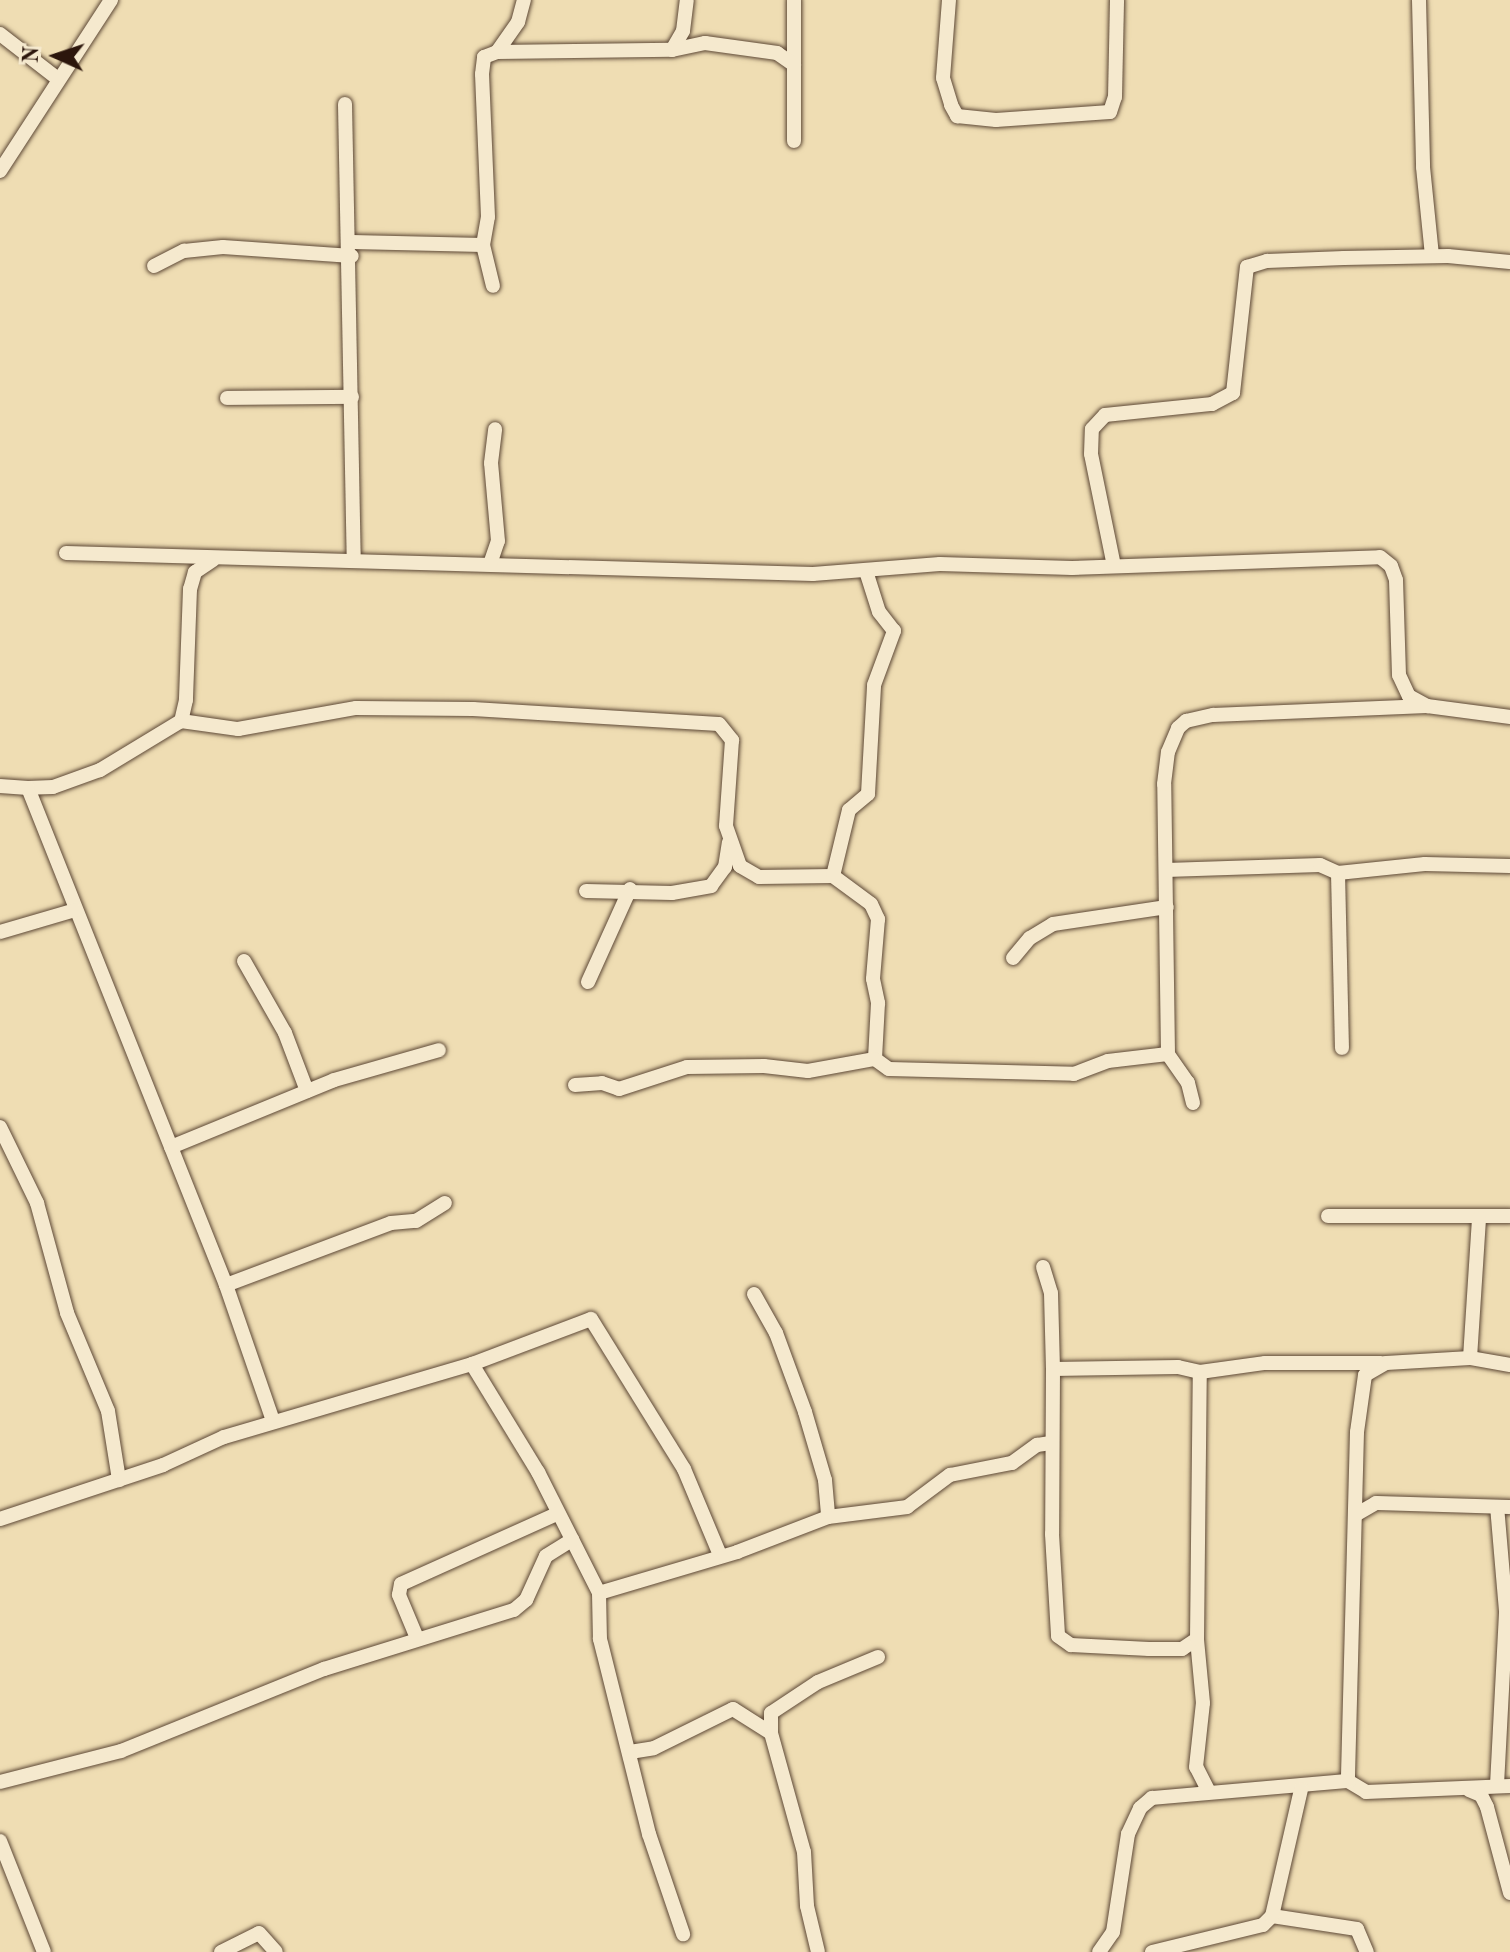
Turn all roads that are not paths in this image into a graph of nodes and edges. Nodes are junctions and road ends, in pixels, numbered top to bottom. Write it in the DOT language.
graph roads {
  1 [pos="111,0"];
  2 [pos="524,0"];
  3 [pos="687,0"];
  4 [pos="794,0"];
  5 [pos="949,0"];
  6 [pos="1117,0"];
  7 [pos="1419,0"];
  8 [pos="0,34"];
  9 [pos="672,50"];
  10 [pos="497,52"];
  11 [pos="794,65"];
  12 [pos="58,79"];
  13 [pos="345,104"];
  14 [pos="794,141"];
  15 [pos="0,171"];
  16 [pos="483,245"];
  17 [pos="352,249"];
  18 [pos="1432,256"];
  19 [pos="1510,262"];
  20 [pos="154,266"];
  21 [pos="493,286"];
  22 [pos="352,397"];
  23 [pos="227,398"];
  24 [pos="495,429"];
  25 [pos="66,553"];
  26 [pos="214,560"];
  27 [pos="354,560"];
  28 [pos="490,564"];
  29 [pos="1114,566"];
  30 [pos="866,571"];
  31 [pos="1403,686"];
  32 [pos="1427,706"];
  33 [pos="1383,708"];
  34 [pos="1510,717"];
  35 [pos="181,721"];
  36 [pos="0,786"];
  37 [pos="28,788"];
  38 [pos="729,841"];
  39 [pos="1510,866"];
  40 [pos="1166,870"];
  41 [pos="1338,873"];
  42 [pos="833,876"];
  43 [pos="630,889"];
  44 [pos="586,891"];
  45 [pos="1167,907"];
  46 [pos="75,910"];
  47 [pos="0,932"];
  48 [pos="1013,958"];
  49 [pos="244,961"];
  50 [pos="588,982"];
  51 [pos="1342,1048"];
  52 [pos="439,1050"];
  53 [pos="1168,1054"];
  54 [pos="875,1059"];
  55 [pos="575,1085"];
  56 [pos="307,1091"];
  57 [pos="1193,1103"];
  58 [pos="0,1127"];
  59 [pos="171,1147"];
  60 [pos="445,1203"];
  61 [pos="1328,1216"];
  62 [pos="1510,1216"];
  63 [pos="1479,1218"];
  64 [pos="1043,1267"];
  65 [pos="226,1285"];
  66 [pos="754,1294"];
  67 [pos="1470,1358"];
  68 [pos="1386,1363"];
  69 [pos="472,1364"];
  70 [pos="1510,1365"];
  71 [pos="1053,1369"];
  72 [pos="1200,1372"];
  73 [pos="273,1421"];
  74 [pos="1051,1443"];
  75 [pos="119,1480"];
  76 [pos="1504,1507"];
  77 [pos="557,1514"];
  78 [pos="1357,1514"];
  79 [pos="828,1517"];
  80 [pos="0,1519"];
  81 [pos="572,1540"];
  82 [pos="720,1555"];
  83 [pos="599,1593"];
  84 [pos="417,1638"];
  85 [pos="1197,1639"];
  86 [pos="878,1657"];
  87 [pos="771,1733"];
  88 [pos="630,1752"];
  89 [pos="1348,1781"];
  90 [pos="0,1782"];
  91 [pos="1503,1786"];
  92 [pos="1301,1789"];
  93 [pos="1469,1790"];
  94 [pos="1209,1792"];
  95 [pos="0,1841"];
  96 [pos="1510,1893"];
  97 [pos="1272,1916"];
  98 [pos="683,1934"];
  99 [pos="1216,1936"];
  100 [pos="44,1952"];
  101 [pos="221,1952"];
  102 [pos="276,1952"];
  103 [pos="818,1952"];
  104 [pos="1099,1952"];
  105 [pos="1152,1952"];
  106 [pos="1220,1952"];
  107 [pos="1367,1952"];
  1 -- 12 [label="street"];
  2 -- 10 [label="street"];
  3 -- 9 [label="street"];
  4 -- 11 [label="street"];
  5 -- 6 [label="street"];
  7 -- 18 [label="street"];
  8 -- 12 [label="street"];
  9 -- 10 [label="street"];
  9 -- 11 [label="street"];
  10 -- 16 [label="street"];
  11 -- 14 [label="street"];
  12 -- 15 [label="street"];
  13 -- 17 [label="street"];
  16 -- 17 [label="street"];
  16 -- 21 [label="street"];
  17 -- 20 [label="street"];
  17 -- 22 [label="street"];
  18 -- 19 [label="street"];
  18 -- 29 [label="street"];
  22 -- 23 [label="street"];
  22 -- 27 [label="street"];
  24 -- 28 [label="street"];
  25 -- 26 [label="street"];
  26 -- 27 [label="street"];
  26 -- 35 [label="street"];
  27 -- 28 [label="street"];
  28 -- 30 [label="street"];
  29 -- 30 [label="street"];
  29 -- 31 [label="street"];
  30 -- 42 [label="street"];
  31 -- 32 [label="street"];
  31 -- 33 [label="street"];
  32 -- 33 [label="street"];
  32 -- 34 [label="street"];
  33 -- 40 [label="street"];
  35 -- 37 [label="street"];
  35 -- 38 [label="street"];
  36 -- 37 [label="street"];
  37 -- 46 [label="street"];
  38 -- 42 [label="street"];
  38 -- 43 [label="street"];
  39 -- 41 [label="street"];
  40 -- 41 [label="street"];
  40 -- 45 [label="street"];
  41 -- 51 [label="street"];
  42 -- 54 [label="street"];
  43 -- 44 [label="street"];
  43 -- 50 [label="street"];
  45 -- 48 [label="street"];
  45 -- 53 [label="street"];
  46 -- 47 [label="street"];
  46 -- 59 [label="street"];
  49 -- 56 [label="street"];
  52 -- 56 [label="street"];
  53 -- 54 [label="street"];
  53 -- 57 [label="street"];
  54 -- 55 [label="street"];
  56 -- 59 [label="street"];
  58 -- 75 [label="street"];
  59 -- 65 [label="street"];
  60 -- 65 [label="street"];
  61 -- 63 [label="street"];
  62 -- 63 [label="street"];
  63 -- 67 [label="street"];
  64 -- 71 [label="street"];
  65 -- 73 [label="street"];
  66 -- 79 [label="street"];
  67 -- 68 [label="street"];
  67 -- 70 [label="street"];
  68 -- 72 [label="street"];
  68 -- 78 [label="street"];
  69 -- 73 [label="street"];
  69 -- 77 [label="street"];
  69 -- 82 [label="street"];
  71 -- 72 [label="street"];
  71 -- 74 [label="street"];
  72 -- 85 [label="street"];
  73 -- 75 [label="street"];
  74 -- 79 [label="street"];
  74 -- 85 [label="street"];
  75 -- 80 [label="street"];
  76 -- 78 [label="street"];
  76 -- 91 [label="street"];
  77 -- 81 [label="street"];
  77 -- 84 [label="street"];
  78 -- 89 [label="street"];
  79 -- 82 [label="street"];
  81 -- 83 [label="street"];
  81 -- 84 [label="street"];
  82 -- 83 [label="street"];
  83 -- 88 [label="street"];
  84 -- 90 [label="street"];
  85 -- 94 [label="street"];
  86 -- 87 [label="street"];
  87 -- 88 [label="street"];
  87 -- 103 [label="street"];
  88 -- 98 [label="street"];
  89 -- 92 [label="street"];
  89 -- 93 [label="street"];
  91 -- 93 [label="street"];
  92 -- 94 [label="street"];
  92 -- 97 [label="street"];
  93 -- 96 [label="street"];
  94 -- 104 [label="street"];
  95 -- 100 [label="street"];
  97 -- 99 [label="street"];
  97 -- 107 [label="street"];
  99 -- 105 [label="street"];
  99 -- 106 [label="street"];
  101 -- 102 [label="street"];
}
